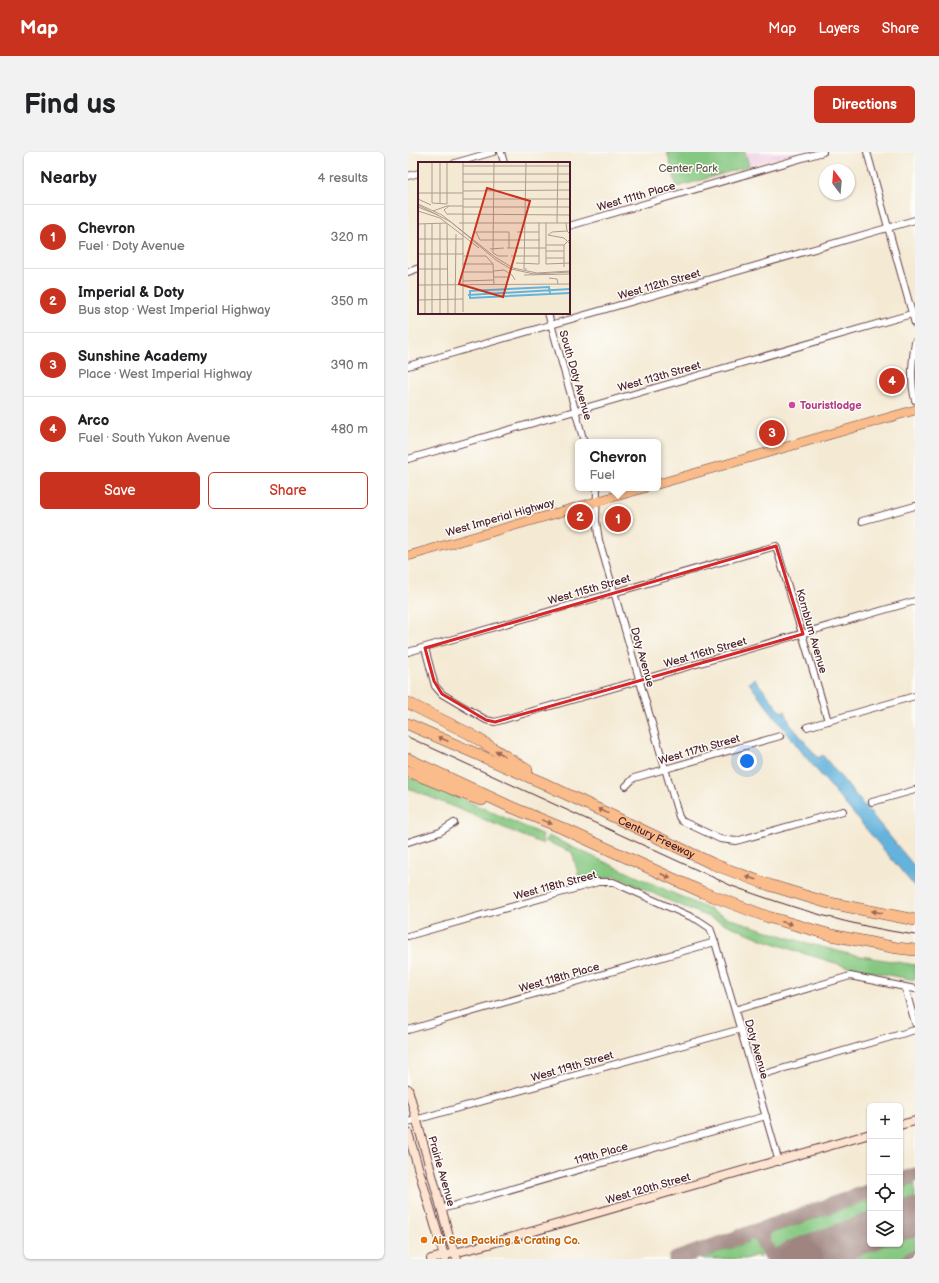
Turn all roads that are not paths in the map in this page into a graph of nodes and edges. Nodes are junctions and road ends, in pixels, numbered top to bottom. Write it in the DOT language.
graph roads {
  1 [pos="493,152"];
  2 [pos="501,152"];
  3 [pos="823,152"];
  4 [pos="867,152"];
  5 [pos="458,162"];
  6 [pos="504,162"];
  7 [pos="418,173"];
  8 [pos="408,176"];
  9 [pos="915,220"];
  10 [pos="570,226"];
  11 [pos="889,228"];
  12 [pos="418,268"];
  13 [pos="408,272"];
  14 [pos="914,313"];
  15 [pos="548,314"];
  16 [pos="915,324"];
  17 [pos="552,325"];
  18 [pos="915,342"];
  19 [pos="408,366"];
  20 [pos="915,400"];
  21 [pos="915,410"];
  22 [pos="576,411"];
  23 [pos="583,439"];
  24 [pos="408,459"];
  25 [pos="661,483"];
  26 [pos="597,491"];
  27 [pos="634,491"];
  28 [pos="596,502"];
  29 [pos="915,506"];
  30 [pos="862,521"];
  31 [pos="776,546"];
  32 [pos="408,556"];
  33 [pos="614,592"];
  34 [pos="915,601"];
  35 [pos="802,634"];
  36 [pos="424,648"];
  37 [pos="408,652"];
  38 [pos="640,681"];
  39 [pos="915,696"];
  40 [pos="408,702"];
  41 [pos="828,721"];
  42 [pos="408,724"];
  43 [pos="807,727"];
  44 [pos="780,736"];
  45 [pos="408,759"];
  46 [pos="665,768"];
  47 [pos="408,771"];
  48 [pos="543,783"];
  49 [pos="626,786"];
  50 [pos="915,790"];
  51 [pos="872,802"];
  52 [pos="511,807"];
  53 [pos="843,811"];
  54 [pos="454,822"];
  55 [pos="408,842"];
  56 [pos="915,920"];
  57 [pos="408,936"];
  58 [pos="715,942"];
  59 [pos="915,950"];
  60 [pos="905,988"];
  61 [pos="915,988"];
  62 [pos="735,1010"];
  63 [pos="915,1023"];
  64 [pos="741,1029"];
  65 [pos="408,1030"];
  66 [pos="915,1030"];
  67 [pos="754,1077"];
  68 [pos="408,1089"];
  69 [pos="766,1116"];
  70 [pos="412,1121"];
  71 [pos="915,1121"];
  72 [pos="903,1125"];
  73 [pos="408,1133"];
  74 [pos="867,1135"];
  75 [pos="779,1162"];
  76 [pos="442,1209"];
  77 [pos="456,1256"];
  78 [pos="445,1258"];
  79 [pos="431,1259"];
  1 -- 5 [label="street"];
  2 -- 6 [label="street"];
  3 -- 10 [label="street, West 111th Place"];
  4 -- 11 [label="street"];
  7 -- 8 [label="street"];
  9 -- 11 [label="street, West 112th Street"];
  11 -- 14 [label="street"];
  11 -- 17 [label="street, West 112th Street"];
  12 -- 13 [label="street"];
  14 -- 16 [label="street"];
  14 -- 22 [label="street, West 113th Street"];
  15 -- 17 [label="street, South Doty Avenue"];
  17 -- 19 [label="street, West 112th Street"];
  17 -- 22 [label="street, South Doty Avenue"];
  18 -- 20 [label="street"];
  21 -- 25 [label="main road"];
  22 -- 23 [label="street, South Doty Avenue"];
  22 -- 24 [label="street, West 113th Street"];
  26 -- 28 [label="street"];
  27 -- 28 [label="main road, West Imperial Highway"];
  28 -- 32 [label="main road, West Imperial Highway"];
  28 -- 33 [label="street, Doty Avenue"];
  29 -- 30 [label="street"];
  31 -- 33 [label="street, West 115th Street"];
  31 -- 35 [label="street, Kornblum Avenue"];
  33 -- 36 [label="street, West 115th Street"];
  33 -- 38 [label="street, Doty Avenue"];
  34 -- 35 [label="street, West 116th Street"];
  35 -- 38 [label="street, West 116th Street"];
  35 -- 41 [label="street, Kornblum Avenue"];
  36 -- 37 [label="street, West 115th Street"];
  36 -- 38 [label="street, West 116th Street"];
  38 -- 46 [label="street, Doty Avenue"];
  39 -- 41 [label="street"];
  48 -- 40 [label="highway, one-way"];
  41 -- 43 [label="street"];
  48 -- 42 [label="highway, Century Freeway, one-way"];
  44 -- 46 [label="street, West 117th Street"];
  45 -- 52 [label="highway"];
  46 -- 49 [label="street, West 117th Street"];
  46 -- 53 [label="street, Doty Avenue"];
  47 -- 52 [label="highway"];
  56 -- 48 [label="highway, Century Freeway, one-way"];
  50 -- 51 [label="street"];
  52 -- 59 [label="highway, one-way"];
  54 -- 55 [label="street"];
  57 -- 58 [label="street, West 118th Street"];
  58 -- 62 [label="street, Doty Avenue"];
  58 -- 65 [label="street, West 118th Place"];
  60 -- 61 [label="street"];
  60 -- 62 [label="street"];
  60 -- 63 [label="street"];
  62 -- 64 [label="street, Doty Avenue"];
  64 -- 67 [label="street, Doty Avenue"];
  64 -- 70 [label="street, West 119th Street"];
  66 -- 67 [label="street"];
  67 -- 69 [label="street, Doty Avenue"];
  68 -- 70 [label="main road, Prairie Avenue"];
  69 -- 75 [label="street, Doty Avenue"];
  69 -- 76 [label="street, 119th Place"];
  70 -- 76 [label="main road, Prairie Avenue"];
  71 -- 72 [label="main road"];
  73 -- 78 [label="main road, Prairie Avenue"];
  74 -- 75 [label="main road, West 120th Street"];
  75 -- 77 [label="main road, West 120th Street"];
  76 -- 77 [label="main road, Prairie Avenue"];
  77 -- 78 [label="main road, West 120th Street"];
  78 -- 79 [label="main road, West 120th Street"];
}
